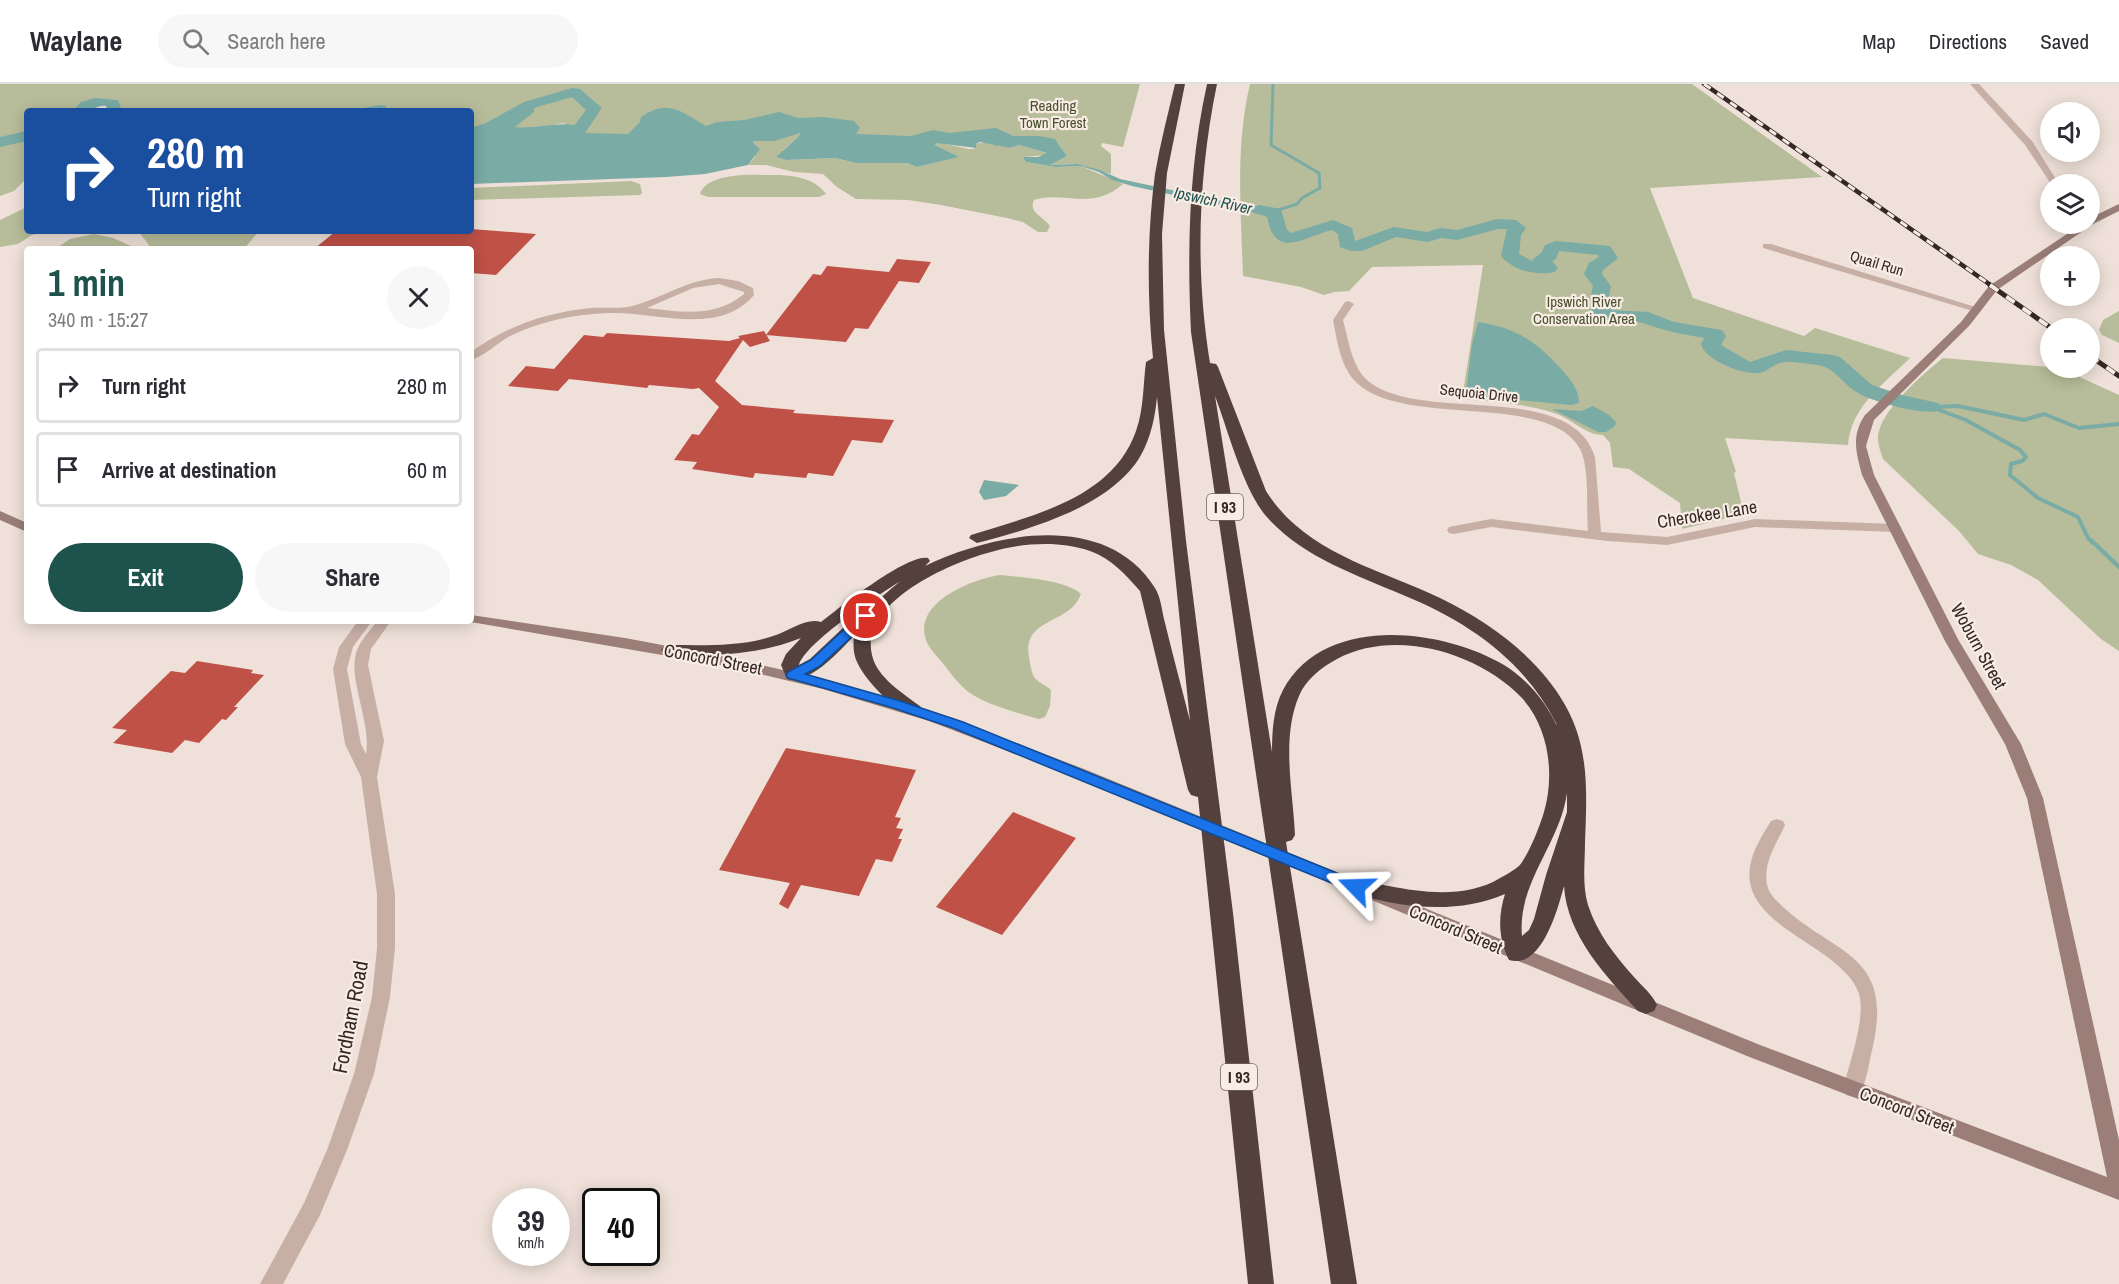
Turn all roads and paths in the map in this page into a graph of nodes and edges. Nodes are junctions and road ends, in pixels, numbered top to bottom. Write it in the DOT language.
graph roads {
  1 [pos="1180,84"];
  2 [pos="1212,84"];
  3 [pos="1974,84"];
  4 [pos="2049,174"];
  5 [pos="2119,207"];
  6 [pos="2100,216"];
  7 [pos="2070,234"];
  8 [pos="1767,246"];
  9 [pos="1349,304"];
  10 [pos="1977,309"];
  11 [pos="632,310"];
  12 [pos="1157,330"];
  13 [pos="1198,332"];
  14 [pos="474,355"];
  15 [pos="0,515"];
  16 [pos="24,527"];
  17 [pos="1895,528"];
  18 [pos="1454,530"];
  19 [pos="1594,535"];
  20 [pos="863,597"];
  21 [pos="883,602"];
  22 [pos="474,619"];
  23 [pos="363,624"];
  24 [pos="382,624"];
  25 [pos="670,650"];
  26 [pos="793,675"];
  27 [pos="915,711"];
  28 [pos="369,777"];
  29 [pos="1202,790"];
  30 [pos="1279,813"];
  31 [pos="1576,813"];
  32 [pos="1777,825"];
  33 [pos="1524,872"];
  34 [pos="1356,887"];
  35 [pos="1517,954"];
  36 [pos="1646,1005"];
  37 [pos="1853,1089"];
  38 [pos="2119,1189"];
  39 [pos="271,1284"];
  40 [pos="1261,1284"];
  41 [pos="1344,1284"];
  1 -- 12 [label="highway, I 93"];
  2 -- 13 [label="highway, I 93"];
  3 -- 4 [label="street"];
  5 -- 6 [label="street, Woburn Street"];
  7 -- 10 [label="street, Woburn Street"];
  8 -- 10 [label="street, Quail Run"];
  9 -- 19 [label="street, Sequoia Drive"];
  10 -- 17 [label="street, Woburn Street"];
  11 -- 11 [label="street"];
  11 -- 14 [label="street"];
  12 -- 20 [label="highway"];
  12 -- 29 [label="highway, I 93"];
  13 -- 30 [label="highway, I 93"];
  13 -- 31 [label="highway"];
  15 -- 16 [label="street"];
  17 -- 19 [label="street, Cherokee Lane"];
  17 -- 38 [label="street, Woburn Street"];
  18 -- 19 [label="street, Cherokee Lane"];
  20 -- 25 [label="highway"];
  20 -- 26 [label="highway"];
  21 -- 26 [label="highway"];
  21 -- 27 [label="highway"];
  21 -- 29 [label="highway"];
  22 -- 25 [label="street, Concord Street"];
  23 -- 28 [label="street, Fordham Road"];
  24 -- 28 [label="street, Fordham Road"];
  25 -- 26 [label="street, Concord Street"];
  26 -- 27 [label="street, Concord Street"];
  27 -- 34 [label="street, Concord Street"];
  28 -- 39 [label="street, Fordham Road"];
  29 -- 40 [label="highway, I 93"];
  30 -- 33 [label="highway"];
  30 -- 41 [label="highway"];
  31 -- 35 [label="highway"];
  31 -- 36 [label="highway"];
  32 -- 37 [label="street"];
  33 -- 34 [label="highway"];
  33 -- 35 [label="highway"];
  34 -- 35 [label="street, Concord Street"];
  35 -- 36 [label="street, Concord Street"];
  36 -- 37 [label="street, Concord Street"];
  37 -- 38 [label="street, Concord Street"];
}
